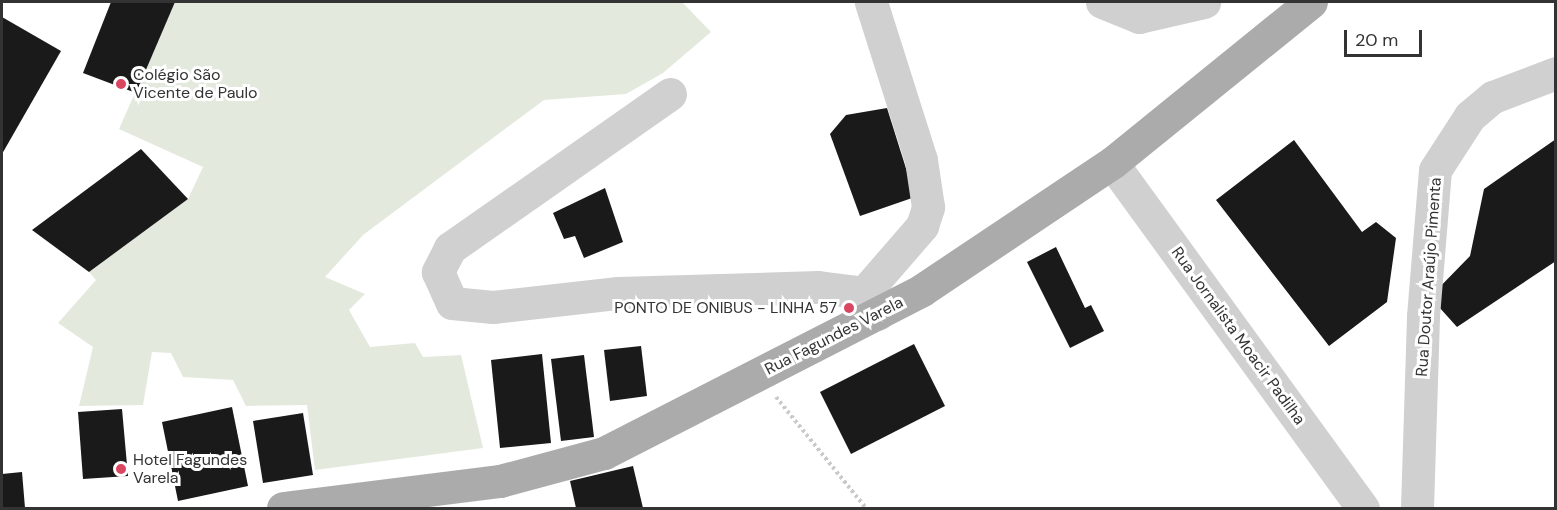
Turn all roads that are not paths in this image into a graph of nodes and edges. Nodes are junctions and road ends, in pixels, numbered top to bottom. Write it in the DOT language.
graph roads {
  1 [pos="871,2"];
  2 [pos="1102,2"];
  3 [pos="1204,2"];
  4 [pos="1311,2"];
  5 [pos="1556,73"];
  6 [pos="670,94"];
  7 [pos="1112,163"];
  8 [pos="871,304"];
  9 [pos="283,508"];
  10 [pos="1363,508"];
  11 [pos="1417,508"];
  1 -- 8 [label="street"];
  2 -- 3 [label="street"];
  4 -- 7 [label="main road, Rua Fagundes Varela"];
  5 -- 11 [label="street, Rua Doutor Araújo Pimenta"];
  6 -- 8 [label="street"];
  7 -- 8 [label="main road, Rua Fagundes Varela"];
  7 -- 10 [label="street, Rua Jornalista Moacir Padilha"];
  8 -- 9 [label="main road, Rua Fagundes Varela"];
}
